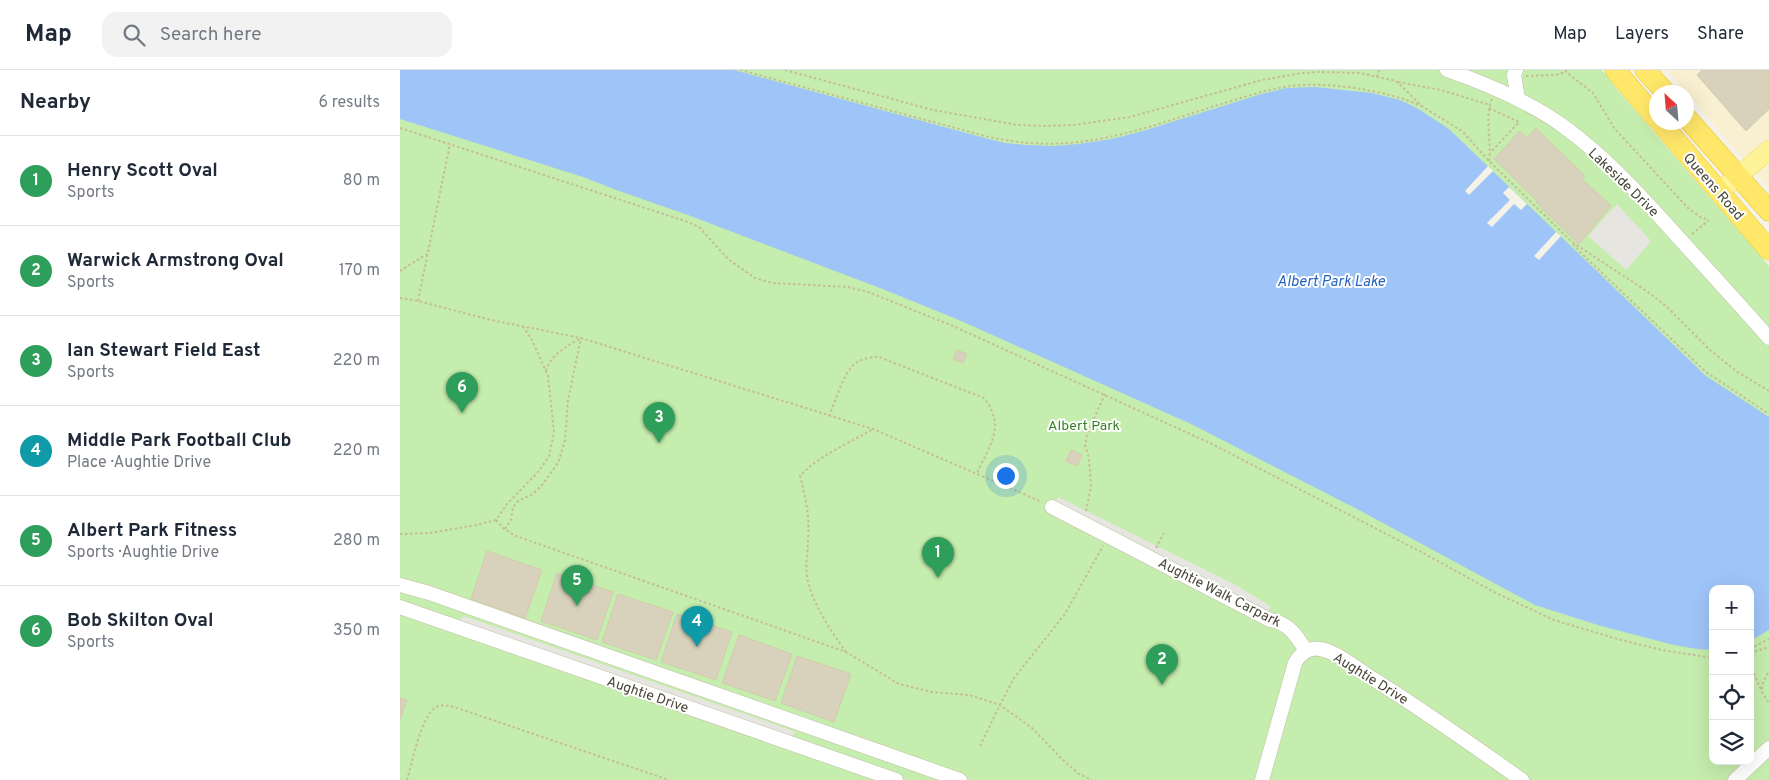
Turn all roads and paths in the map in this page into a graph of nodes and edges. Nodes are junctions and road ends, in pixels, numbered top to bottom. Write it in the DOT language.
graph roads {
  1 [pos="740,70"];
  2 [pos="785,70"];
  3 [pos="1379,70"];
  4 [pos="1447,70"];
  5 [pos="1483,70"];
  6 [pos="1615,70"];
  7 [pos="1645,70"];
  8 [pos="1566,71"];
  9 [pos="1515,73"];
  10 [pos="1377,77"];
  11 [pos="1467,77"];
  12 [pos="1396,81"];
  13 [pos="1659,85"];
  14 [pos="1518,99"];
  15 [pos="1423,107"];
  16 [pos="1489,108"];
  17 [pos="1649,110"];
  18 [pos="1694,126"];
  19 [pos="400,128"];
  20 [pos="1667,130"];
  21 [pos="450,143"];
  22 [pos="1769,150"];
  23 [pos="1490,153"];
  24 [pos="1489,161"];
  25 [pos="1738,176"];
  26 [pos="1720,192"];
  27 [pos="1769,211"];
  28 [pos="1762,227"];
  29 [pos="1572,242"];
  30 [pos="1682,242"];
  31 [pos="1769,250"];
  32 [pos="427,254"];
  33 [pos="400,271"];
  34 [pos="400,298"];
  35 [pos="418,301"];
  36 [pos="522,326"];
  37 [pos="581,338"];
  38 [pos="1769,338"];
  39 [pos="546,371"];
  40 [pos="1769,391"];
  41 [pos="1105,394"];
  42 [pos="1769,414"];
  43 [pos="829,416"];
  44 [pos="873,429"];
  45 [pos="977,473"];
  46 [pos="1052,507"];
  47 [pos="496,520"];
  48 [pos="1081,520"];
  49 [pos="504,529"];
  50 [pos="1164,533"];
  51 [pos="400,534"];
  52 [pos="1109,536"];
  53 [pos="1152,557"];
  54 [pos="400,586"];
  55 [pos="400,607"];
  56 [pos="1769,639"];
  57 [pos="1754,646"];
  58 [pos="1769,647"];
  59 [pos="1306,651"];
  60 [pos="846,652"];
  61 [pos="1754,652"];
  62 [pos="1709,657"];
  63 [pos="1769,671"];
  64 [pos="1754,673"];
  65 [pos="1762,692"];
  66 [pos="1769,703"];
  67 [pos="1000,705"];
  68 [pos="1275,732"];
  69 [pos="980,746"];
  70 [pos="1769,748"];
  71 [pos="407,780"];
  72 [pos="669,780"];
  73 [pos="896,780"];
  74 [pos="960,780"];
  75 [pos="1092,780"];
  76 [pos="1252,780"];
  77 [pos="1262,780"];
  78 [pos="1522,780"];
  79 [pos="1735,780"];
  1 -- 15 [label="path"];
  2 -- 10 [label="path"];
  3 -- 10 [label="path"];
  4 -- 11 [label="street, Lakeside Drive"];
  5 -- 11 [label="street"];
  6 -- 17 [label="highway"];
  7 -- 13 [label="highway"];
  8 -- 9 [label="path"];
  8 -- 30 [label="path"];
  9 -- 14 [label="street"];
  10 -- 12 [label="path"];
  11 -- 14 [label="street, Lakeside Drive"];
  12 -- 15 [label="path"];
  12 -- 16 [label="path"];
  14 -- 30 [label="street, Lakeside Drive"];
  15 -- 24 [label="path"];
  16 -- 23 [label="path"];
  16 -- 23 [label="path"];
  18 -- 25 [label="highway, Queens Road"];
  19 -- 21 [label="path"];
  20 -- 26 [label="highway, Queens Road"];
  21 -- 32 [label="path"];
  21 -- 41 [label="path"];
  22 -- 25 [label="main road"];
  23 -- 24 [label="path"];
  24 -- 29 [label="path"];
  25 -- 26 [label="main road"];
  25 -- 27 [label="highway, Queens Road"];
  26 -- 28 [label="highway, Queens Road"];
  28 -- 31 [label="highway, Queens Road"];
  29 -- 40 [label="path"];
  29 -- 42 [label="path"];
  30 -- 38 [label="street, Lakeside Drive"];
  32 -- 33 [label="path"];
  32 -- 35 [label="path"];
  34 -- 35 [label="path"];
  35 -- 36 [label="path"];
  36 -- 37 [label="path"];
  36 -- 39 [label="path"];
  37 -- 39 [label="path"];
  37 -- 43 [label="path"];
  37 -- 49 [label="path"];
  39 -- 47 [label="path"];
  41 -- 48 [label="path"];
  41 -- 62 [label="path"];
  43 -- 44 [label="path"];
  43 -- 45 [label="path"];
  44 -- 45 [label="path"];
  44 -- 60 [label="path"];
  45 -- 46 [label="path"];
  46 -- 48 [label="street, Aughtie Walk Carpark"];
  47 -- 49 [label="path"];
  47 -- 51 [label="path"];
  48 -- 52 [label="street, Aughtie Walk Carpark"];
  49 -- 60 [label="path"];
  50 -- 53 [label="path"];
  52 -- 53 [label="street, Aughtie Walk Carpark"];
  52 -- 67 [label="path"];
  53 -- 59 [label="street, Aughtie Walk Carpark"];
  54 -- 74 [label="street"];
  55 -- 73 [label="street, Aughtie Drive"];
  56 -- 57 [label="path"];
  58 -- 61 [label="path"];
  59 -- 68 [label="street"];
  59 -- 78 [label="street, Aughtie Drive"];
  60 -- 67 [label="path"];
  63 -- 65 [label="path"];
  64 -- 65 [label="path"];
  65 -- 66 [label="path"];
  67 -- 69 [label="path"];
  67 -- 75 [label="path"];
  68 -- 76 [label="street"];
  68 -- 77 [label="street"];
  70 -- 79 [label="street"];
  71 -- 72 [label="path"];
}
